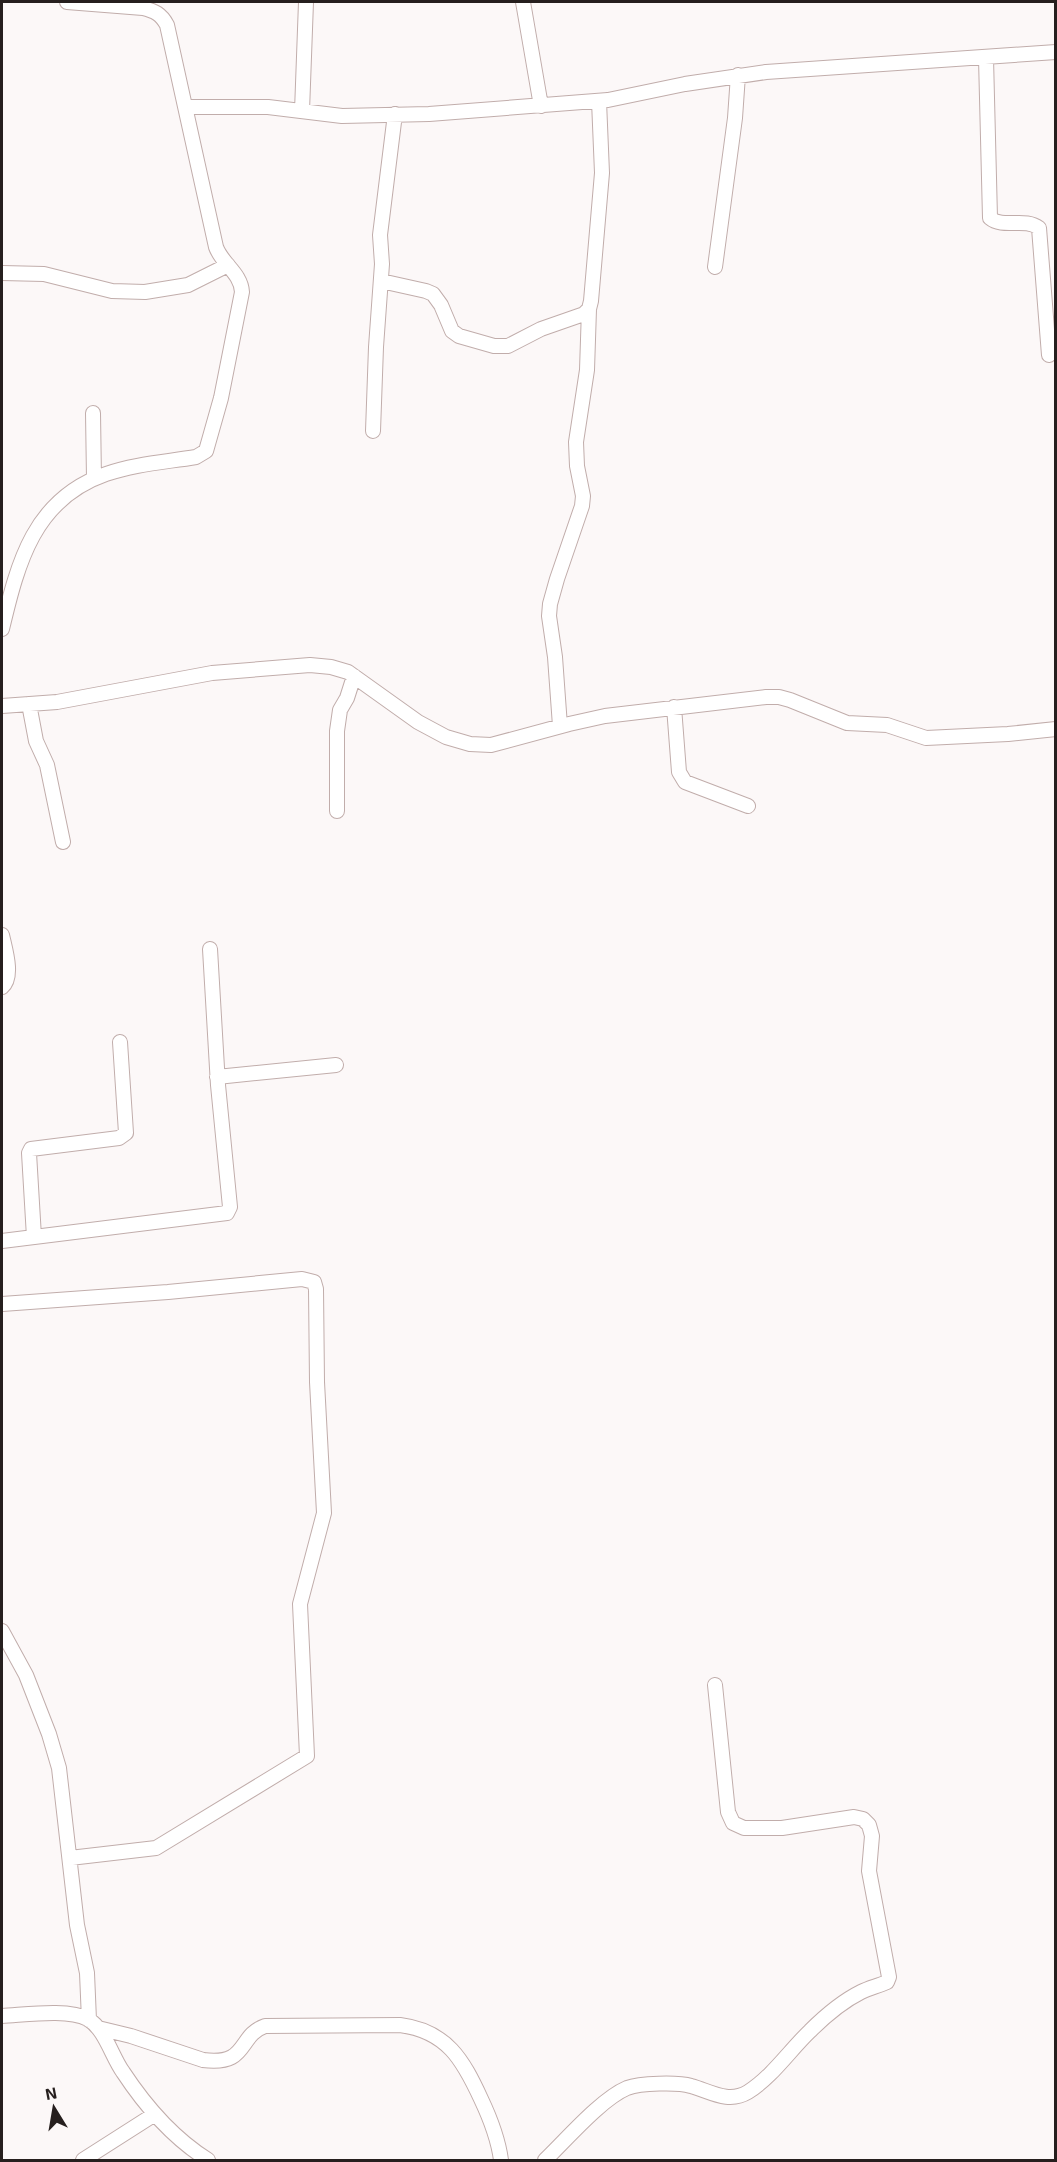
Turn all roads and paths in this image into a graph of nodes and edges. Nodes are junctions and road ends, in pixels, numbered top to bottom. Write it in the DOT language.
graph roads {
  1 [pos="68,2"];
  2 [pos="306,2"];
  3 [pos="523,2"];
  4 [pos="1056,52"];
  5 [pos="986,58"];
  6 [pos="738,75"];
  7 [pos="599,101"];
  8 [pos="541,106"];
  9 [pos="186,107"];
  10 [pos="302,111"];
  11 [pos="395,114"];
  12 [pos="228,265"];
  13 [pos="715,267"];
  14 [pos="2,273"];
  15 [pos="381,281"];
  16 [pos="589,309"];
  17 [pos="1049,355"];
  18 [pos="93,413"];
  19 [pos="373,431"];
  20 [pos="94,479"];
  21 [pos="2,629"];
  22 [pos="354,676"];
  23 [pos="29,704"];
  24 [pos="2,706"];
  25 [pos="674,707"];
  26 [pos="560,726"];
  27 [pos="1056,729"];
  28 [pos="748,806"];
  29 [pos="337,811"];
  30 [pos="63,842"];
  31 [pos="2,935"];
  32 [pos="210,949"];
  33 [pos="2,987"];
  34 [pos="120,1042"];
  35 [pos="336,1065"];
  36 [pos="218,1077"];
  37 [pos="34,1237"];
  38 [pos="2,1240"];
  39 [pos="2,1304"];
  40 [pos="2,1631"];
  41 [pos="715,1685"];
  42 [pos="70,1858"];
  43 [pos="2,2016"];
  44 [pos="93,2024"];
  45 [pos="155,2114"];
  46 [pos="83,2160"];
  47 [pos="208,2160"];
  48 [pos="501,2160"];
  49 [pos="545,2160"];
  1 -- 9 [label="street"];
  2 -- 10 [label="street"];
  3 -- 8 [label="street"];
  4 -- 5 [label="street"];
  5 -- 6 [label="street"];
  5 -- 17 [label="street"];
  6 -- 7 [label="street"];
  6 -- 13 [label="street"];
  7 -- 8 [label="street"];
  7 -- 16 [label="street"];
  8 -- 11 [label="street"];
  9 -- 10 [label="street"];
  9 -- 12 [label="street"];
  10 -- 11 [label="street"];
  11 -- 15 [label="street"];
  12 -- 14 [label="street"];
  12 -- 20 [label="street"];
  15 -- 16 [label="street"];
  15 -- 19 [label="street"];
  16 -- 26 [label="street"];
  18 -- 20 [label="street"];
  20 -- 21 [label="street"];
  22 -- 23 [label="street"];
  22 -- 26 [label="street"];
  22 -- 29 [label="street"];
  23 -- 24 [label="street"];
  23 -- 30 [label="street"];
  25 -- 26 [label="street"];
  25 -- 27 [label="street"];
  25 -- 28 [label="street"];
  31 -- 33 [label="street"];
  32 -- 36 [label="street"];
  34 -- 37 [label="street"];
  35 -- 36 [label="street"];
  36 -- 37 [label="street"];
  37 -- 38 [label="street"];
  39 -- 42 [label="street"];
  40 -- 42 [label="street"];
  41 -- 49 [label="street"];
  42 -- 44 [label="street"];
  43 -- 44 [label="street"];
  44 -- 45 [label="street"];
  44 -- 48 [label="street"];
  45 -- 46 [label="street"];
  45 -- 47 [label="street"];
}
